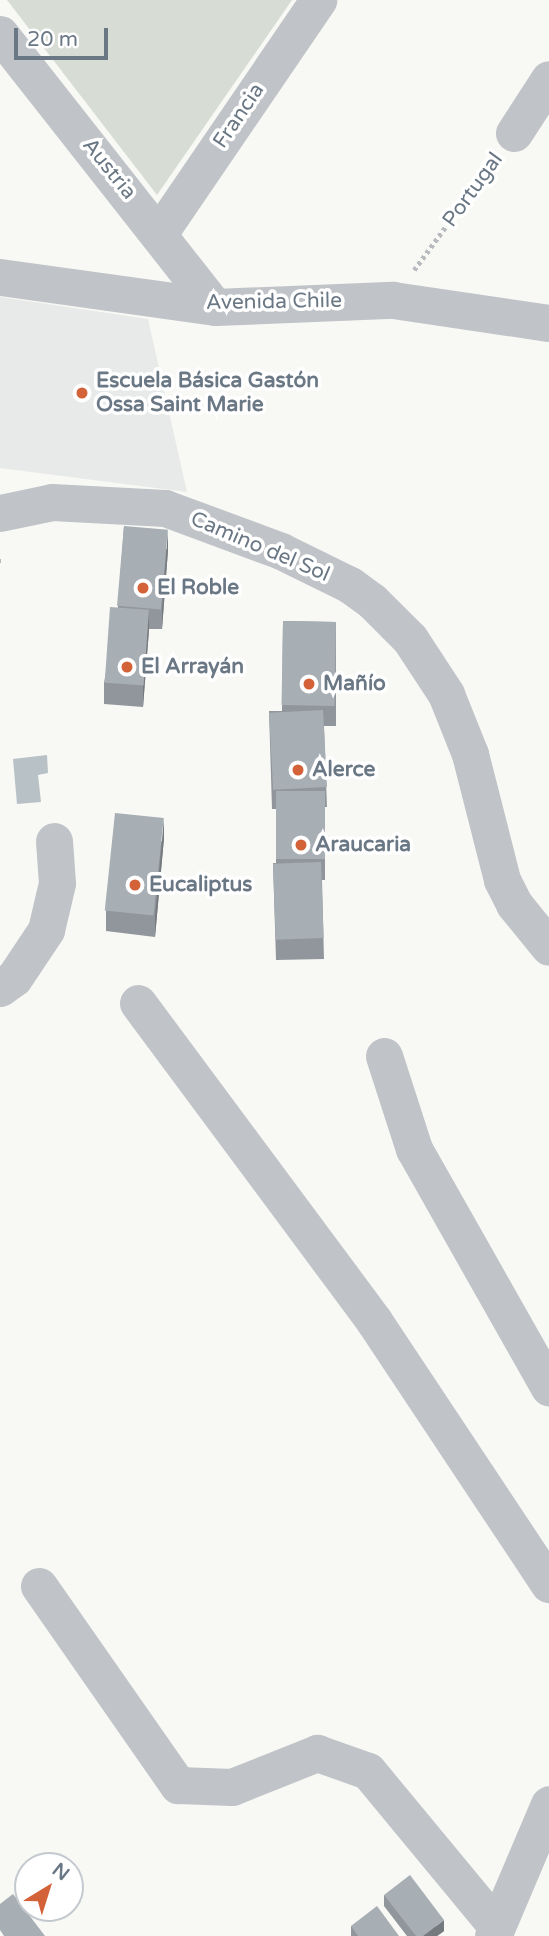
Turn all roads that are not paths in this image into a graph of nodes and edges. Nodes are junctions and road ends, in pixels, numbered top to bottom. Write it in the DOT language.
graph roads {
  1 [pos="318,0"];
  2 [pos="0,34"];
  3 [pos="549,79"];
  4 [pos="514,133"];
  5 [pos="160,232"];
  6 [pos="0,277"];
  7 [pos="215,307"];
  8 [pos="549,323"];
  9 [pos="0,513"];
  10 [pos="54,841"];
  11 [pos="549,947"];
  12 [pos="0,988"];
  13 [pos="138,1003"];
  14 [pos="384,1055"];
  15 [pos="549,1388"];
  16 [pos="549,1584"];
  17 [pos="39,1587"];
  18 [pos="549,1804"];
  19 [pos="495,1931"];
  1 -- 5 [label="street, Francia"];
  2 -- 5 [label="street, Austria"];
  3 -- 4 [label="street, Portugal"];
  5 -- 7 [label="street, Austria"];
  6 -- 7 [label="street, Avenida Chile"];
  7 -- 8 [label="street, Avenida Chile"];
  9 -- 11 [label="street, Camino del Sol"];
  10 -- 12 [label="street"];
  13 -- 16 [label="street"];
  14 -- 15 [label="street"];
  17 -- 19 [label="street"];
  18 -- 19 [label="street"];
}
